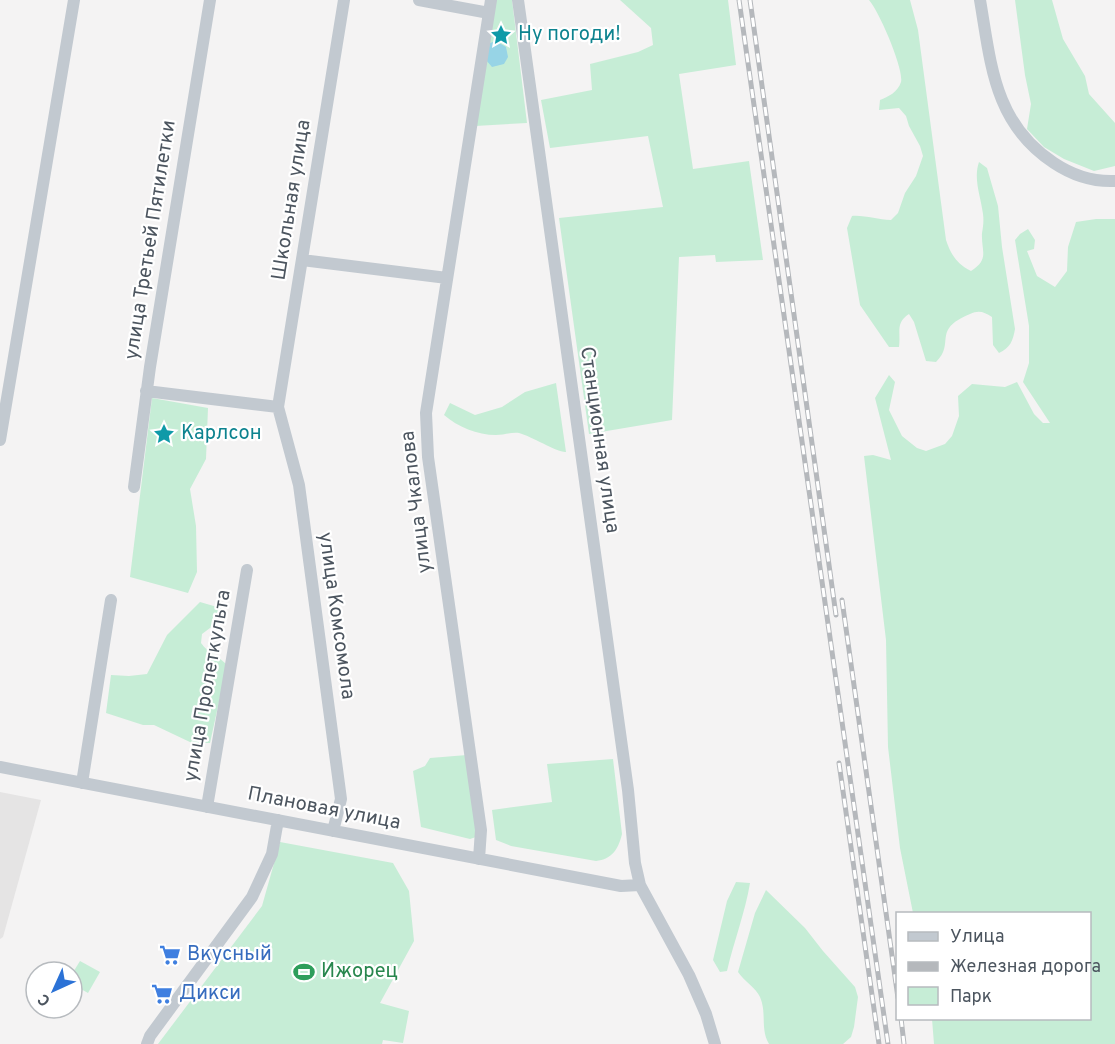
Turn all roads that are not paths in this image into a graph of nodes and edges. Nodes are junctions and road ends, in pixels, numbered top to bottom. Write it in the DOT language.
graph roads {
  1 [pos="74,0"];
  2 [pos="210,0"];
  3 [pos="344,0"];
  4 [pos="420,0"];
  5 [pos="491,0"];
  6 [pos="518,0"];
  7 [pos="980,0"];
  8 [pos="489,13"];
  9 [pos="1115,181"];
  10 [pos="302,260"];
  11 [pos="447,278"];
  12 [pos="147,390"];
  13 [pos="278,407"];
  14 [pos="0,440"];
  15 [pos="134,487"];
  16 [pos="247,570"];
  17 [pos="111,600"];
  18 [pos="0,767"];
  19 [pos="82,783"];
  20 [pos="207,807"];
  21 [pos="278,820"];
  22 [pos="333,831"];
  23 [pos="478,859"];
  24 [pos="640,885"];
  25 [pos="147,1044"];
  26 [pos="715,1044"];
  1 -- 14 [label="street"];
  2 -- 12 [label="street, улица Третьей Пятилетки"];
  3 -- 10 [label="street, Школьная улица"];
  4 -- 8 [label="street"];
  5 -- 8 [label="street, улица Чкалова"];
  6 -- 24 [label="street, Станционная улица"];
  7 -- 9 [label="street"];
  8 -- 11 [label="street, улица Чкалова"];
  10 -- 11 [label="street"];
  10 -- 13 [label="street, Школьная улица"];
  11 -- 23 [label="street, улица Чкалова"];
  12 -- 13 [label="street"];
  12 -- 15 [label="street, улица Третьей Пятилетки"];
  13 -- 22 [label="street, улица Комсомола"];
  16 -- 20 [label="street, улица Пролеткульта"];
  17 -- 19 [label="street"];
  18 -- 19 [label="street, Плановая улица"];
  19 -- 20 [label="street, Плановая улица"];
  20 -- 21 [label="street, Плановая улица"];
  21 -- 22 [label="street, Плановая улица"];
  21 -- 25 [label="street"];
  22 -- 23 [label="street, Плановая улица"];
  23 -- 24 [label="street, Плановая улица"];
  24 -- 26 [label="street, Станционная улица"];
}
